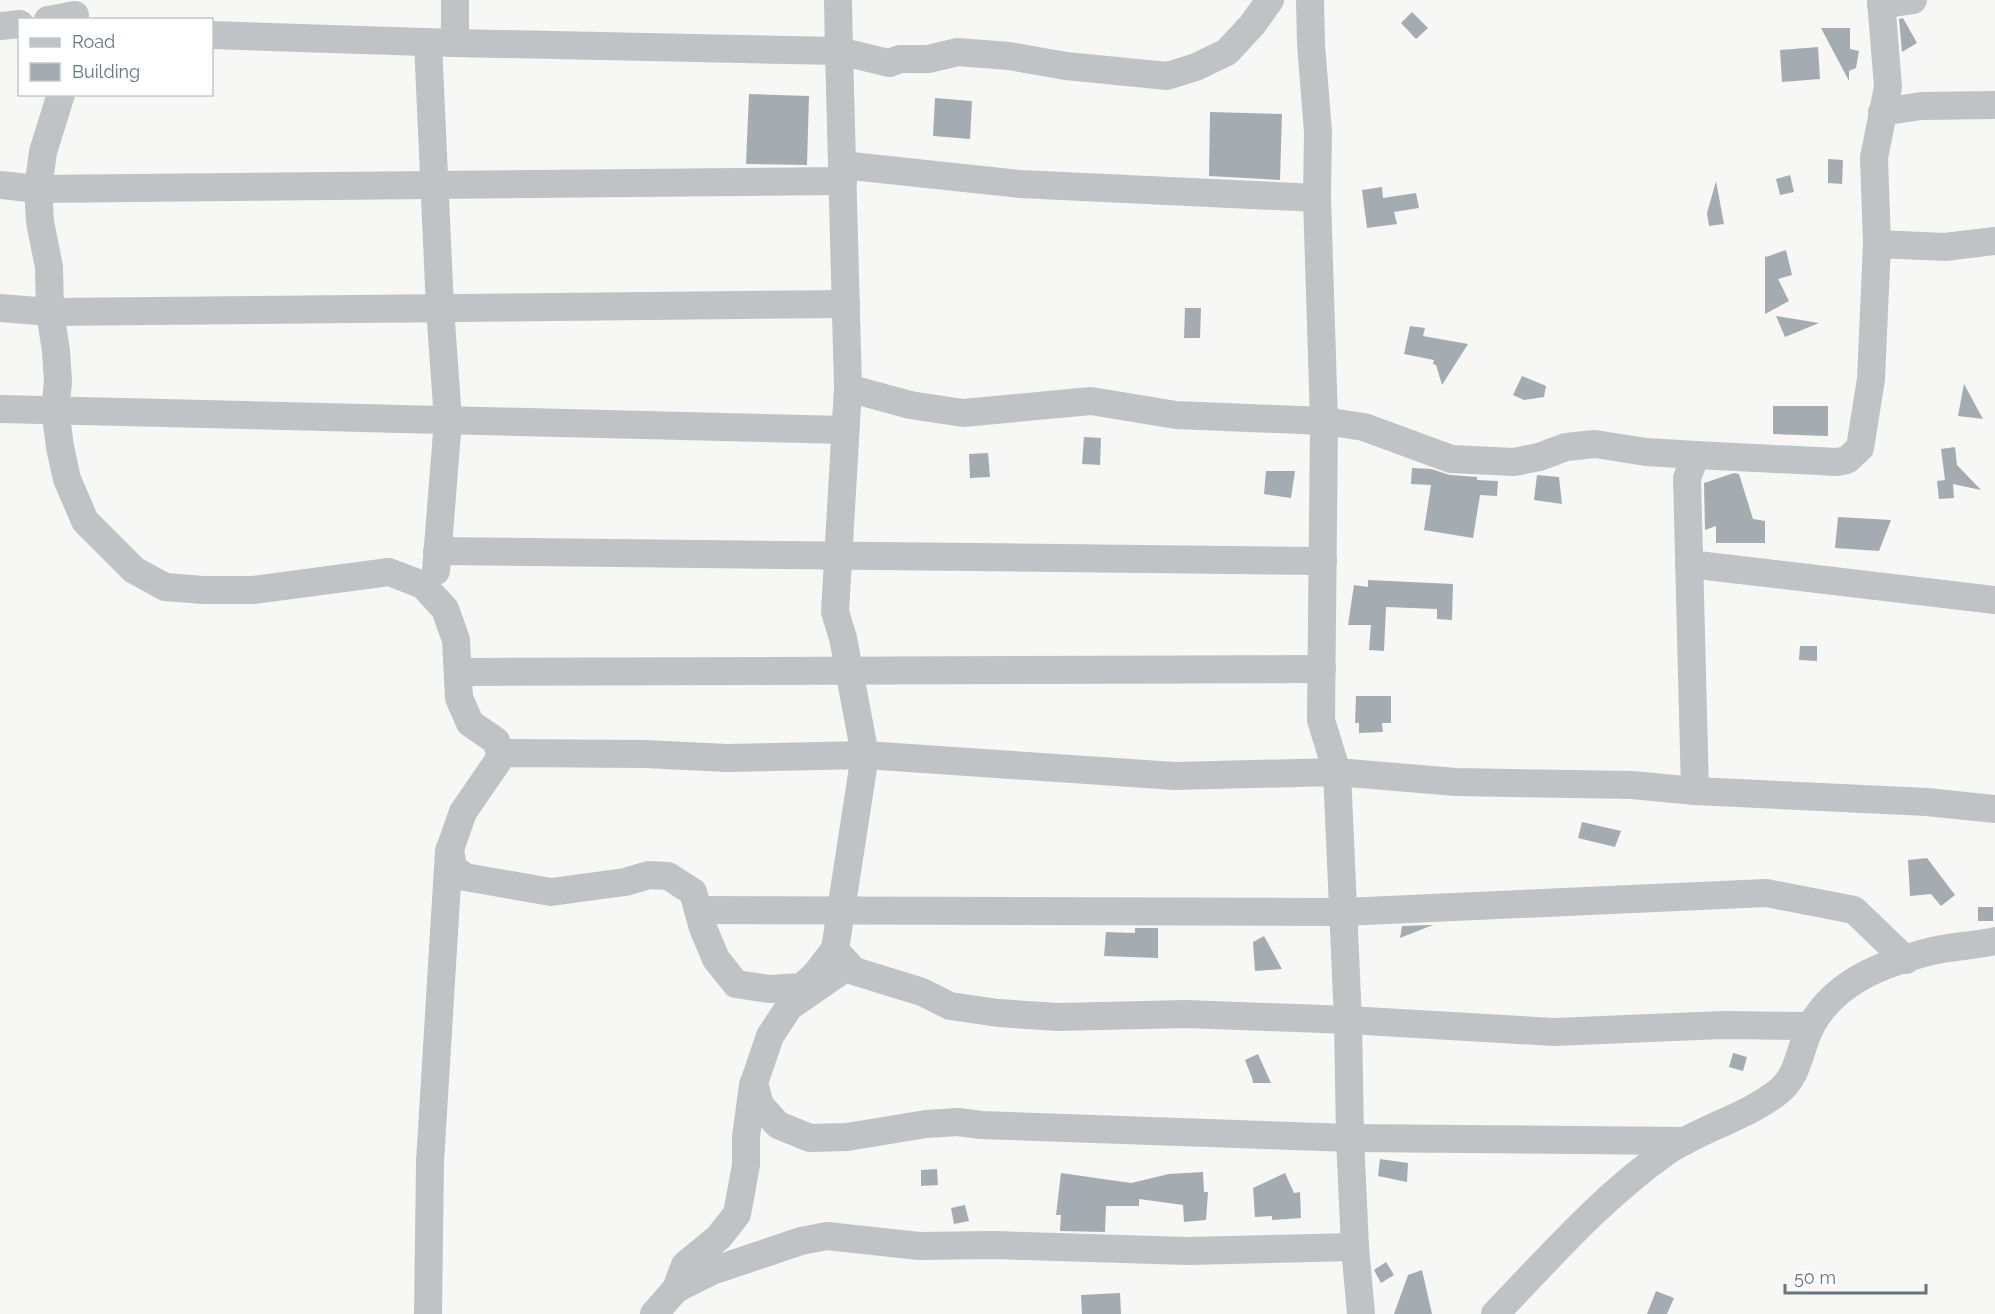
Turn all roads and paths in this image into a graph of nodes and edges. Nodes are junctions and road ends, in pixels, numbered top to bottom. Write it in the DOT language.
graph roads {
  1 [pos="455,0"];
  2 [pos="838,0"];
  3 [pos="1270,0"];
  4 [pos="1310,0"];
  5 [pos="1913,0"];
  6 [pos="1881,2"];
  7 [pos="18,24"];
  8 [pos="0,26"];
  9 [pos="213,35"];
  10 [pos="442,43"];
  11 [pos="839,51"];
  12 [pos="60,96"];
  13 [pos="1995,105"];
  14 [pos="1882,112"];
  15 [pos="842,173"];
  16 [pos="0,185"];
  17 [pos="434,185"];
  18 [pos="38,189"];
  19 [pos="1317,198"];
  20 [pos="1995,241"];
  21 [pos="1877,244"];
  22 [pos="846,304"];
  23 [pos="0,308"];
  24 [pos="440,308"];
  25 [pos="50,312"];
  26 [pos="848,388"];
  27 [pos="0,409"];
  28 [pos="55,409"];
  29 [pos="448,420"];
  30 [pos="1323,421"];
  31 [pos="845,430"];
  32 [pos="1696,454"];
  33 [pos="437,551"];
  34 [pos="838,555"];
  35 [pos="1323,561"];
  36 [pos="1689,564"];
  37 [pos="434,597"];
  38 [pos="1995,600"];
  39 [pos="1322,669"];
  40 [pos="849,670"];
  41 [pos="459,672"];
  42 [pos="501,753"];
  43 [pos="865,755"];
  44 [pos="1337,772"];
  45 [pos="1695,791"];
  46 [pos="1995,808"];
  47 [pos="450,849"];
  48 [pos="698,910"];
  49 [pos="841,910"];
  50 [pos="1344,912"];
  51 [pos="1995,940"];
  52 [pos="842,957"];
  53 [pos="1906,960"];
  54 [pos="1348,1020"];
  55 [pos="1811,1026"];
  56 [pos="754,1083"];
  57 [pos="1350,1138"];
  58 [pos="1685,1141"];
  59 [pos="1354,1247"];
  60 [pos="676,1289"];
  61 [pos="428,1314"];
  62 [pos="654,1314"];
  63 [pos="1361,1314"];
  64 [pos="1495,1314"];
  1 -- 10 [label="street"];
  2 -- 11 [label="street"];
  3 -- 11 [label="street"];
  4 -- 19 [label="street"];
  5 -- 6 [label="street"];
  6 -- 14 [label="street"];
  7 -- 8 [label="street"];
  9 -- 10 [label="street"];
  10 -- 11 [label="street"];
  10 -- 17 [label="street"];
  11 -- 15 [label="street"];
  12 -- 18 [label="street"];
  13 -- 14 [label="street"];
  14 -- 21 [label="street"];
  15 -- 17 [label="street"];
  15 -- 19 [label="street"];
  15 -- 22 [label="street"];
  16 -- 18 [label="street"];
  17 -- 18 [label="street"];
  17 -- 24 [label="street"];
  18 -- 25 [label="street"];
  19 -- 30 [label="street"];
  20 -- 21 [label="street"];
  21 -- 32 [label="street"];
  22 -- 24 [label="street"];
  22 -- 26 [label="street"];
  23 -- 25 [label="street"];
  24 -- 25 [label="street"];
  24 -- 29 [label="street"];
  25 -- 28 [label="street"];
  26 -- 30 [label="street"];
  26 -- 31 [label="street"];
  27 -- 28 [label="street"];
  28 -- 29 [label="street"];
  28 -- 37 [label="street"];
  29 -- 31 [label="street"];
  29 -- 33 [label="street"];
  30 -- 32 [label="street"];
  30 -- 35 [label="street"];
  31 -- 34 [label="street"];
  32 -- 36 [label="street"];
  33 -- 34 [label="street"];
  33 -- 37 [label="street"];
  34 -- 35 [label="street"];
  34 -- 40 [label="street"];
  35 -- 39 [label="street"];
  36 -- 38 [label="street"];
  36 -- 45 [label="street"];
  37 -- 41 [label="street"];
  39 -- 40 [label="street"];
  39 -- 44 [label="street"];
  40 -- 41 [label="street"];
  40 -- 43 [label="street"];
  41 -- 42 [label="street"];
  42 -- 43 [label="street"];
  42 -- 47 [label="street"];
  43 -- 44 [label="street"];
  43 -- 49 [label="street"];
  44 -- 45 [label="street"];
  44 -- 50 [label="street"];
  45 -- 46 [label="street"];
  47 -- 48 [label="street"];
  47 -- 61 [label="street"];
  48 -- 49 [label="street"];
  48 -- 52 [label="street"];
  49 -- 50 [label="street"];
  49 -- 52 [label="street"];
  50 -- 53 [label="street"];
  50 -- 54 [label="street"];
  51 -- 53 [label="street"];
  52 -- 54 [label="street"];
  52 -- 56 [label="street"];
  53 -- 55 [label="street"];
  54 -- 55 [label="street"];
  54 -- 57 [label="street"];
  55 -- 58 [label="street"];
  56 -- 57 [label="street"];
  56 -- 60 [label="street"];
  57 -- 58 [label="street"];
  57 -- 59 [label="street"];
  58 -- 64 [label="street"];
  59 -- 60 [label="street"];
  59 -- 63 [label="street"];
  60 -- 62 [label="street"];
}
